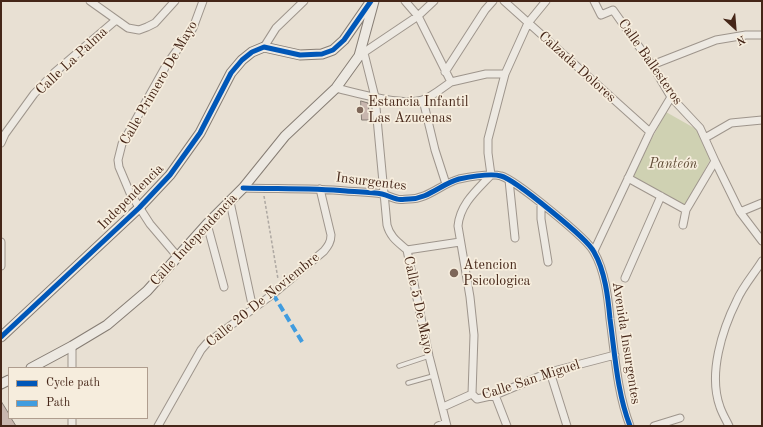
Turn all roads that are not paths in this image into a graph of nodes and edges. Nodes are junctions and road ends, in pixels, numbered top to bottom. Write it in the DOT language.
graph roads {
  1 [pos="90,1"];
  2 [pos="175,1"];
  3 [pos="203,1"];
  4 [pos="304,1"];
  5 [pos="371,1"];
  6 [pos="374,1"];
  7 [pos="405,1"];
  8 [pos="434,1"];
  9 [pos="493,1"];
  10 [pos="504,1"];
  11 [pos="546,1"];
  12 [pos="594,1"];
  13 [pos="418,16"];
  14 [pos="116,20"];
  15 [pos="528,23"];
  16 [pos="762,35"];
  17 [pos="264,47"];
  18 [pos="361,55"];
  19 [pos="652,65"];
  20 [pos="445,72"];
  21 [pos="504,74"];
  22 [pos="451,82"];
  23 [pos="336,88"];
  24 [pos="375,97"];
  25 [pos="671,97"];
  26 [pos="423,100"];
  27 [pos="762,120"];
  28 [pos="3,132"];
  29 [pos="650,132"];
  30 [pos="705,138"];
  31 [pos="1,143"];
  32 [pos="714,161"];
  33 [pos="491,175"];
  34 [pos="628,178"];
  35 [pos="509,180"];
  36 [pos="446,184"];
  37 [pos="243,188"];
  38 [pos="320,189"];
  39 [pos="383,194"];
  40 [pos="661,196"];
  41 [pos="230,202"];
  42 [pos="541,203"];
  43 [pos="762,203"];
  44 [pos="139,208"];
  45 [pos="686,210"];
  46 [pos="740,212"];
  47 [pos="207,224"];
  48 [pos="683,225"];
  49 [pos="515,238"];
  50 [pos="762,241"];
  51 [pos="1,242"];
  52 [pos="460,242"];
  53 [pos="407,250"];
  54 [pos="594,251"];
  55 [pos="178,257"];
  56 [pos="762,261"];
  57 [pos="548,262"];
  58 [pos="1,266"];
  59 [pos="624,278"];
  60 [pos="224,287"];
  61 [pos="253,309"];
  62 [pos="1,337"];
  63 [pos="72,346"];
  64 [pos="614,355"];
  65 [pos="429,356"];
  66 [pos="398,366"];
  67 [pos="33,367"];
  68 [pos="72,367"];
  69 [pos="550,372"];
  70 [pos="433,376"];
  71 [pos="408,383"];
  72 [pos="472,394"];
  73 [pos="495,395"];
  74 [pos="443,407"];
  75 [pos="680,418"];
  76 [pos="447,424"];
  77 [pos="158,426"];
  78 [pos="438,426"];
  79 [pos="507,426"];
  80 [pos="567,426"];
  81 [pos="630,426"];
  82 [pos="654,426"];
  83 [pos="729,426"];
  1 -- 14 [label="street"];
  2 -- 14 [label="street, Calle La Palma"];
  3 -- 44 [label="street, Calle Primero De Mayo"];
  4 -- 17 [label="street"];
  5 -- 17 [label="street"];
  6 -- 18 [label="street, Calle Independencia"];
  7 -- 13 [label="street"];
  8 -- 13 [label="street"];
  9 -- 20 [label="street"];
  10 -- 15 [label="street, Calzada Dolores"];
  11 -- 15 [label="street"];
  12 -- 19 [label="street, Calle Ballesteros"];
  13 -- 18 [label="street"];
  13 -- 20 [label="street"];
  14 -- 28 [label="street, Calle La Palma"];
  15 -- 21 [label="street"];
  15 -- 29 [label="street, Calzada Dolores"];
  16 -- 19 [label="street"];
  17 -- 44 [label="street, Independencia"];
  18 -- 23 [label="street, Calle Independencia"];
  18 -- 24 [label="street, Calle 5 De Mayo"];
  19 -- 25 [label="street, Calle Ballesteros"];
  20 -- 22 [label="street"];
  21 -- 22 [label="street"];
  21 -- 33 [label="street"];
  22 -- 26 [label="street"];
  23 -- 24 [label="street"];
  23 -- 37 [label="street, Calle Independencia"];
  24 -- 26 [label="street"];
  24 -- 39 [label="street, Calle 5 De Mayo"];
  25 -- 29 [label="street"];
  25 -- 30 [label="street, Calle Ballesteros"];
  26 -- 36 [label="street"];
  27 -- 30 [label="street"];
  28 -- 31 [label="street, Calle La Palma"];
  29 -- 34 [label="street"];
  30 -- 32 [label="street, Calle Ballesteros"];
  32 -- 45 [label="street"];
  32 -- 46 [label="street, Calle Ballesteros"];
  33 -- 35 [label="street, Avenida Insurgentes"];
  33 -- 36 [label="street, Insurgentes"];
  33 -- 52 [label="street"];
  34 -- 40 [label="street"];
  34 -- 54 [label="street"];
  35 -- 42 [label="street, Avenida Insurgentes"];
  35 -- 49 [label="street"];
  36 -- 39 [label="street, Insurgentes"];
  37 -- 38 [label="street, Insurgentes"];
  37 -- 41 [label="street, Calle Independencia"];
  38 -- 39 [label="street, Insurgentes"];
  38 -- 61 [label="street, Calle 20 De Noviembre"];
  39 -- 53 [label="street, Calle 5 De Mayo"];
  40 -- 45 [label="street"];
  40 -- 59 [label="street"];
  41 -- 47 [label="street, Calle Independencia"];
  41 -- 61 [label="street"];
  42 -- 54 [label="street, Avenida Insurgentes"];
  42 -- 57 [label="street"];
  43 -- 46 [label="street"];
  44 -- 55 [label="street, Calle Primero De Mayo"];
  44 -- 62 [label="street, Independencia"];
  45 -- 48 [label="street"];
  46 -- 50 [label="street, Calle Ballesteros"];
  47 -- 55 [label="street, Calle Independencia"];
  47 -- 60 [label="street"];
  51 -- 58 [label="street"];
  52 -- 53 [label="street"];
  52 -- 72 [label="street"];
  53 -- 65 [label="street, Calle 5 De Mayo"];
  54 -- 64 [label="street, Avenida Insurgentes"];
  55 -- 63 [label="street, Calle Independencia"];
  56 -- 83 [label="street"];
  61 -- 77 [label="street, Calle 20 De Noviembre"];
  63 -- 67 [label="street, Calle Independencia"];
  63 -- 68 [label="street"];
  64 -- 69 [label="street, Calle San Miguel"];
  64 -- 81 [label="street, Avenida Insurgentes"];
  65 -- 66 [label="lane"];
  65 -- 70 [label="street, Calle 5 De Mayo"];
  69 -- 73 [label="street, Calle San Miguel"];
  69 -- 80 [label="street"];
  70 -- 71 [label="lane"];
  70 -- 74 [label="street, Calle 5 De Mayo"];
  72 -- 73 [label="street, Calle San Miguel"];
  72 -- 74 [label="street"];
  73 -- 79 [label="street"];
  74 -- 76 [label="street, Calle 5 De Mayo"];
  75 -- 82 [label="street"];
  76 -- 78 [label="street"];
}
